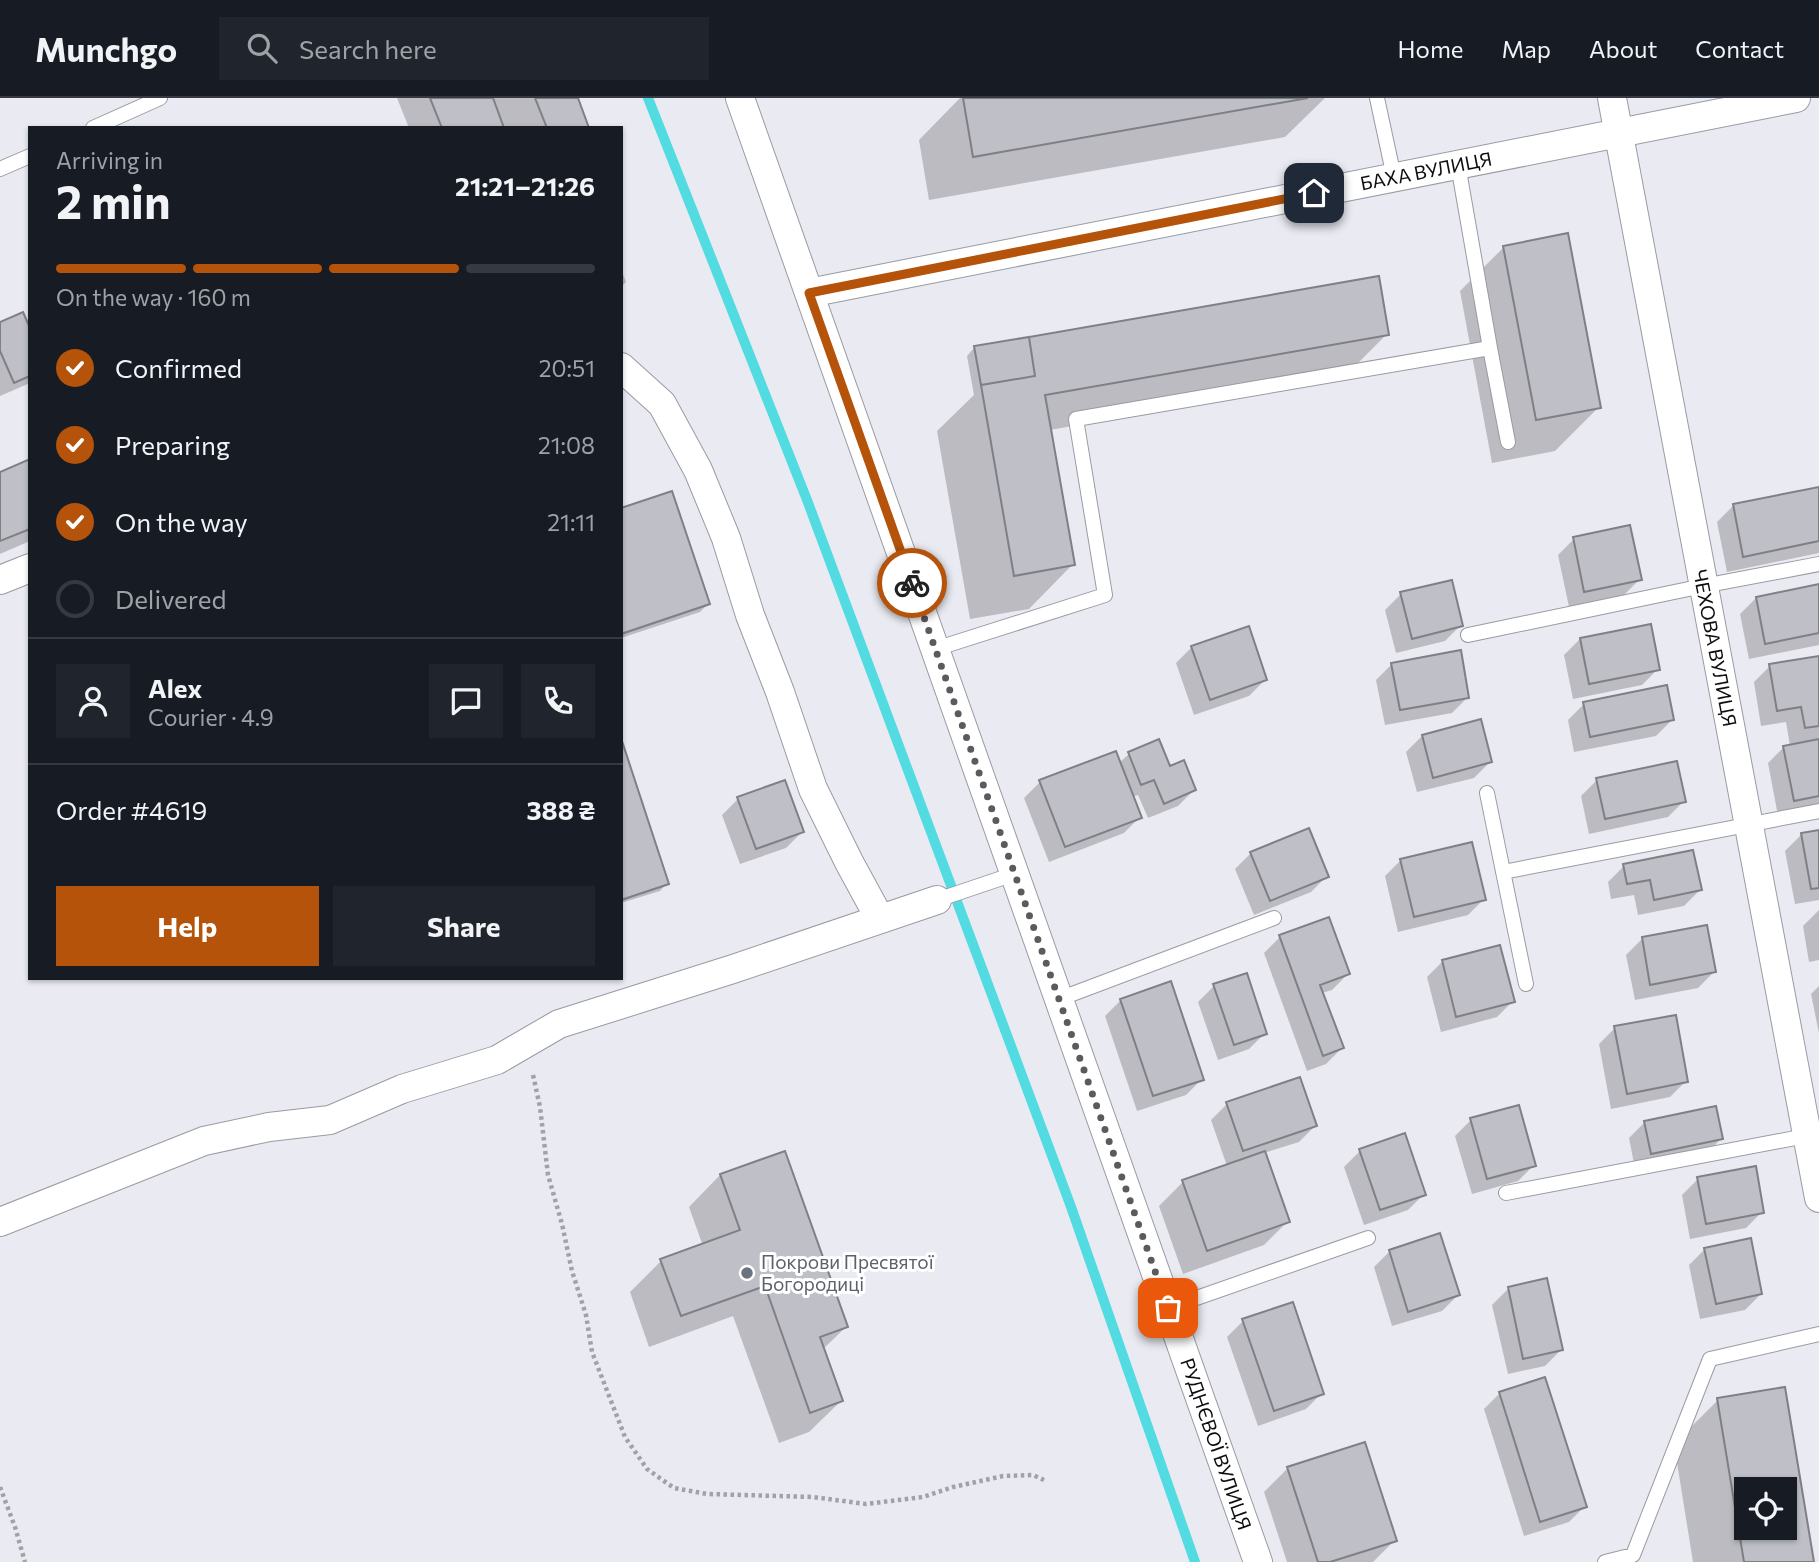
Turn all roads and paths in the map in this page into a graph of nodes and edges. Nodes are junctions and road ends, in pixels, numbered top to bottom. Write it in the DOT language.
graph roads {
  1 [pos="160,98"];
  2 [pos="740,98"];
  3 [pos="1377,98"];
  4 [pos="1612,98"];
  5 [pos="1796,98"];
  6 [pos="97,126"];
  7 [pos="1618,133"];
  8 [pos="28,157"];
  9 [pos="1458,165"];
  10 [pos="0,169"];
  11 [pos="1394,177"];
  12 [pos="809,293"];
  13 [pos="1490,348"];
  14 [pos="623,369"];
  15 [pos="1508,442"];
  16 [pos="1819,564"];
  17 [pos="28,569"];
  18 [pos="0,580"];
  19 [pos="1703,586"];
  20 [pos="1468,635"];
  21 [pos="935,649"];
  22 [pos="1487,793"];
  23 [pos="1819,811"];
  24 [pos="1748,824"];
  25 [pos="1503,872"];
  26 [pos="1014,874"];
  27 [pos="937,900"];
  28 [pos="1275,918"];
  29 [pos="880,919"];
  30 [pos="1527,984"];
  31 [pos="1059,999"];
  32 [pos="526,1044"];
  33 [pos="1813,1135"];
  34 [pos="1506,1194"];
  35 [pos="1819,1198"];
  36 [pos="0,1222"];
  37 [pos="1368,1238"];
  38 [pos="1168,1308"];
  39 [pos="1819,1334"];
  40 [pos="1044,1480"];
  41 [pos="0,1487"];
  42 [pos="25,1562"];
  43 [pos="1258,1562"];
  44 [pos="1605,1562"];
  1 -- 6 [label="lane"];
  2 -- 12 [label="street, РУДНЄВОЇ ВУЛИЦЯ"];
  3 -- 11 [label="lane"];
  4 -- 7 [label="street, ЧЕХОВА ВУЛИЦЯ"];
  5 -- 7 [label="street, БАХА ВУЛИЦЯ"];
  7 -- 9 [label="street, БАХА ВУЛИЦЯ"];
  7 -- 19 [label="street, ЧЕХОВА ВУЛИЦЯ"];
  8 -- 10 [label="lane"];
  9 -- 11 [label="street, БАХА ВУЛИЦЯ"];
  9 -- 13 [label="lane"];
  11 -- 12 [label="street, БАХА ВУЛИЦЯ"];
  12 -- 21 [label="street, РУДНЄВОЇ ВУЛИЦЯ"];
  13 -- 15 [label="lane"];
  13 -- 21 [label="lane"];
  14 -- 29 [label="street"];
  16 -- 19 [label="lane"];
  17 -- 18 [label="street"];
  19 -- 20 [label="lane"];
  19 -- 24 [label="street, ЧЕХОВА ВУЛИЦЯ"];
  21 -- 26 [label="street, РУДНЄВОЇ ВУЛИЦЯ"];
  22 -- 25 [label="lane"];
  23 -- 24 [label="lane"];
  24 -- 25 [label="lane"];
  24 -- 33 [label="street, ЧЕХОВА ВУЛИЦЯ"];
  25 -- 30 [label="lane"];
  26 -- 27 [label="lane"];
  26 -- 31 [label="street, РУДНЄВОЇ ВУЛИЦЯ"];
  27 -- 29 [label="street"];
  28 -- 31 [label="lane"];
  29 -- 32 [label="street"];
  31 -- 38 [label="street, РУДНЄВОЇ ВУЛИЦЯ"];
  32 -- 36 [label="street"];
  32 -- 40 [label="path"];
  33 -- 34 [label="lane"];
  33 -- 35 [label="street, ЧЕХОВА ВУЛИЦЯ"];
  37 -- 38 [label="lane"];
  38 -- 43 [label="street, РУДНЄВОЇ ВУЛИЦЯ"];
  39 -- 44 [label="lane"];
  41 -- 42 [label="path"];
}
